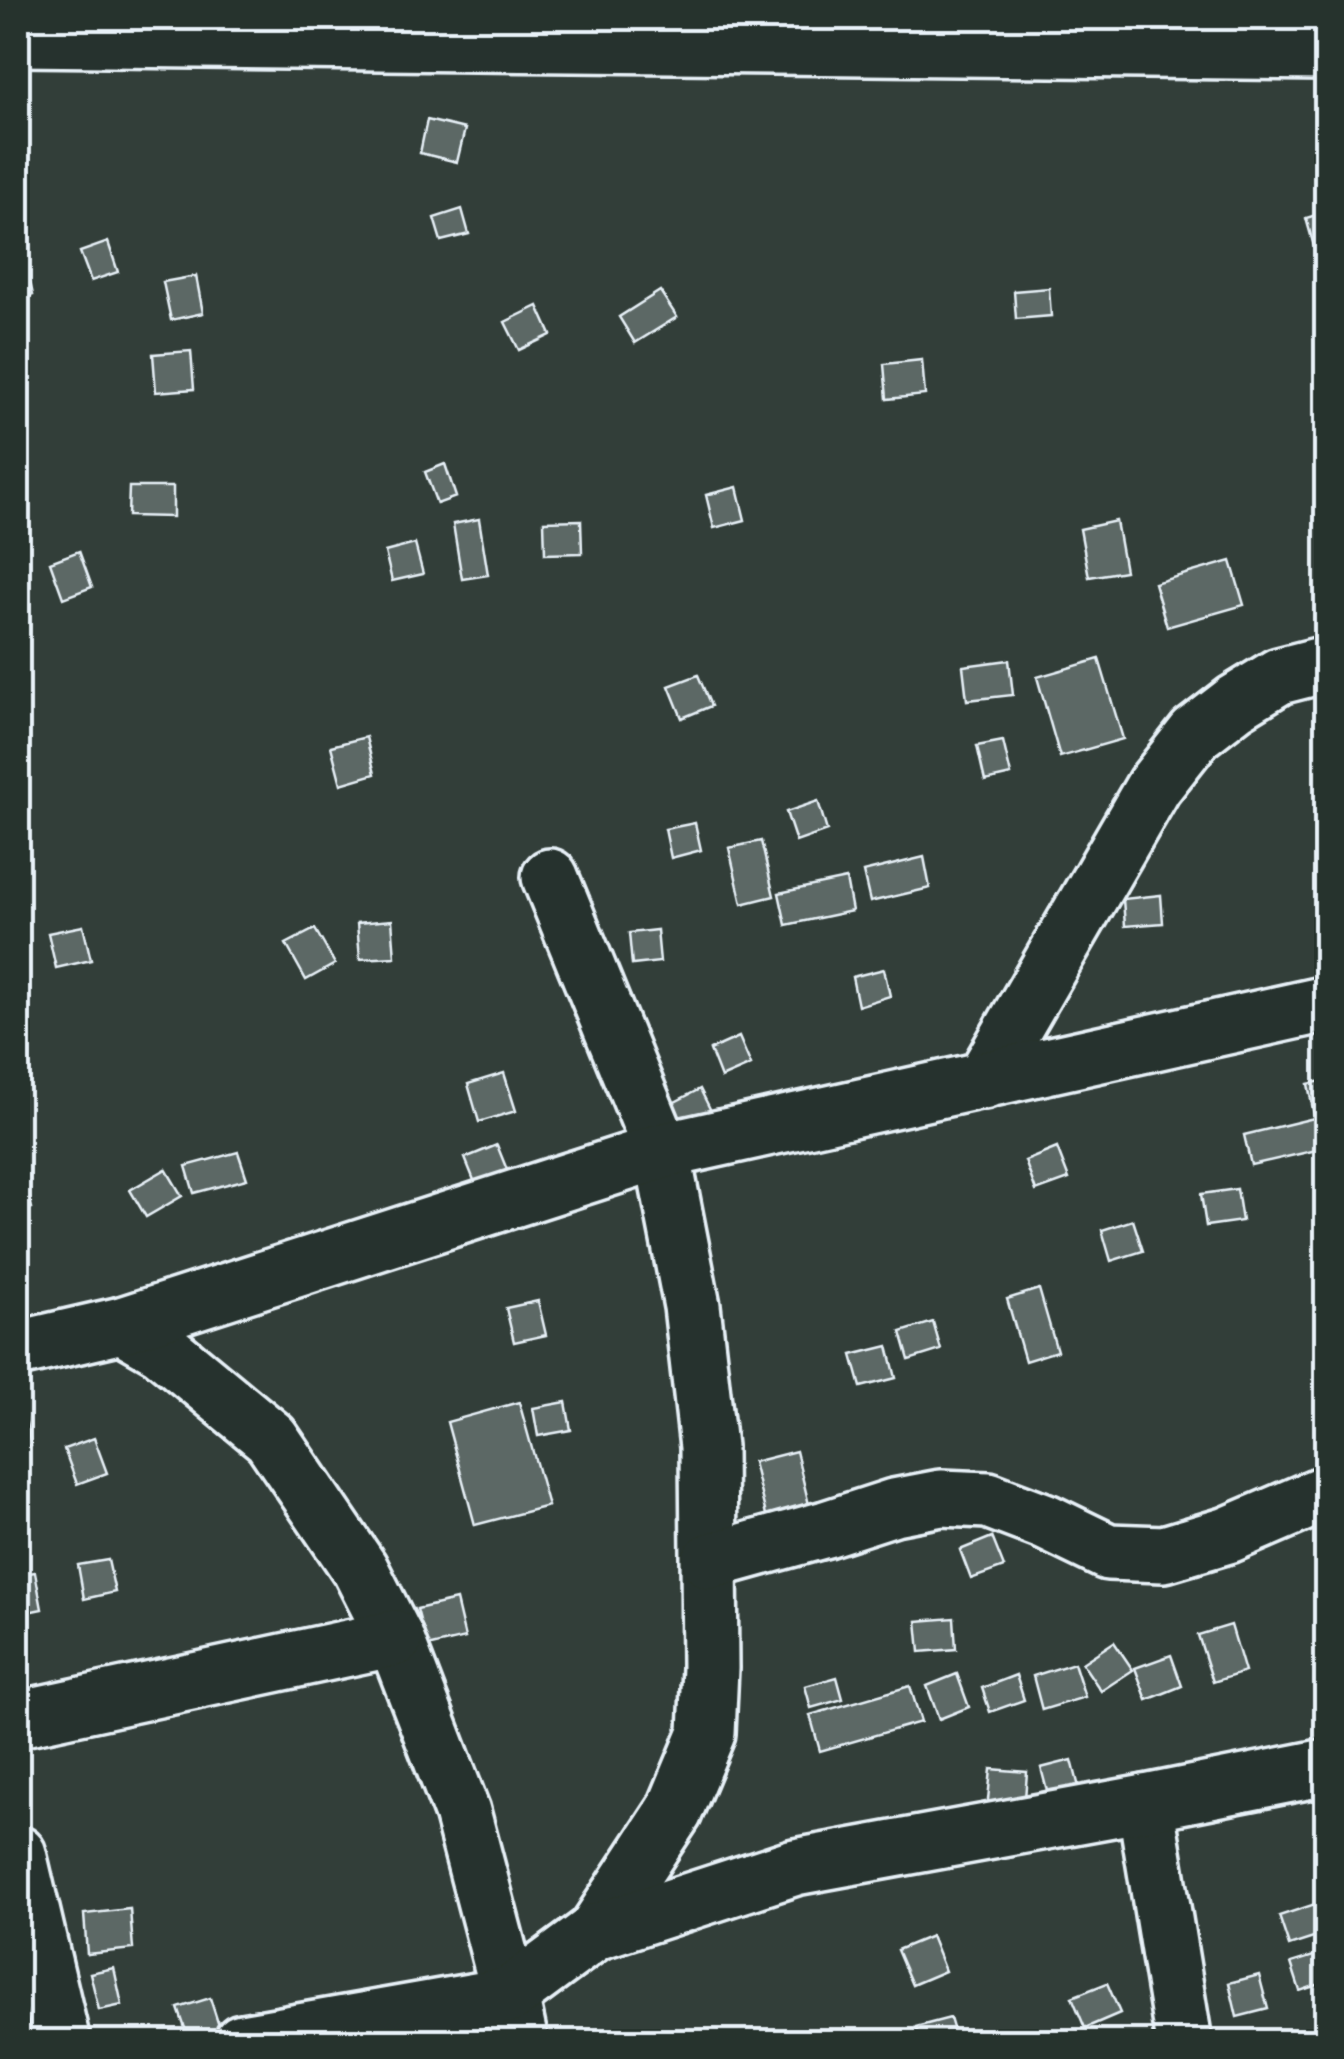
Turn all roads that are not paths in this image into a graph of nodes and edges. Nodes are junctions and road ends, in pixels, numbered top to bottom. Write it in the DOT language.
graph roads {
  1 [pos="18,38"];
  2 [pos="1326,52"];
  3 [pos="1326,664"];
  4 [pos="550,877"];
  5 [pos="1326,1004"];
  6 [pos="983,1082"];
  7 [pos="662,1151"];
  8 [pos="122,1325"];
  9 [pos="18,1348"];
  10 [pos="1326,1494"];
  11 [pos="710,1561"];
  12 [pos="395,1638"];
  13 [pos="18,1720"];
  14 [pos="1326,1767"];
  15 [pos="1145,1803"];
  16 [pos="18,1854"];
  17 [pos="596,1932"];
  18 [pos="515,2018"];
  19 [pos="62,2042"];
  20 [pos="242,2042"];
  21 [pos="1184,2042"];
  1 -- 2 [label="street"];
  3 -- 6 [label="street"];
  4 -- 7 [label="street"];
  5 -- 6 [label="street"];
  6 -- 7 [label="street"];
  7 -- 8 [label="street"];
  7 -- 11 [label="street"];
  8 -- 9 [label="street"];
  8 -- 12 [label="street"];
  10 -- 11 [label="street"];
  11 -- 17 [label="street"];
  12 -- 13 [label="street"];
  12 -- 18 [label="street"];
  14 -- 15 [label="street"];
  15 -- 17 [label="street"];
  15 -- 21 [label="street"];
  16 -- 19 [label="street"];
  17 -- 18 [label="street"];
  18 -- 20 [label="street"];
}
